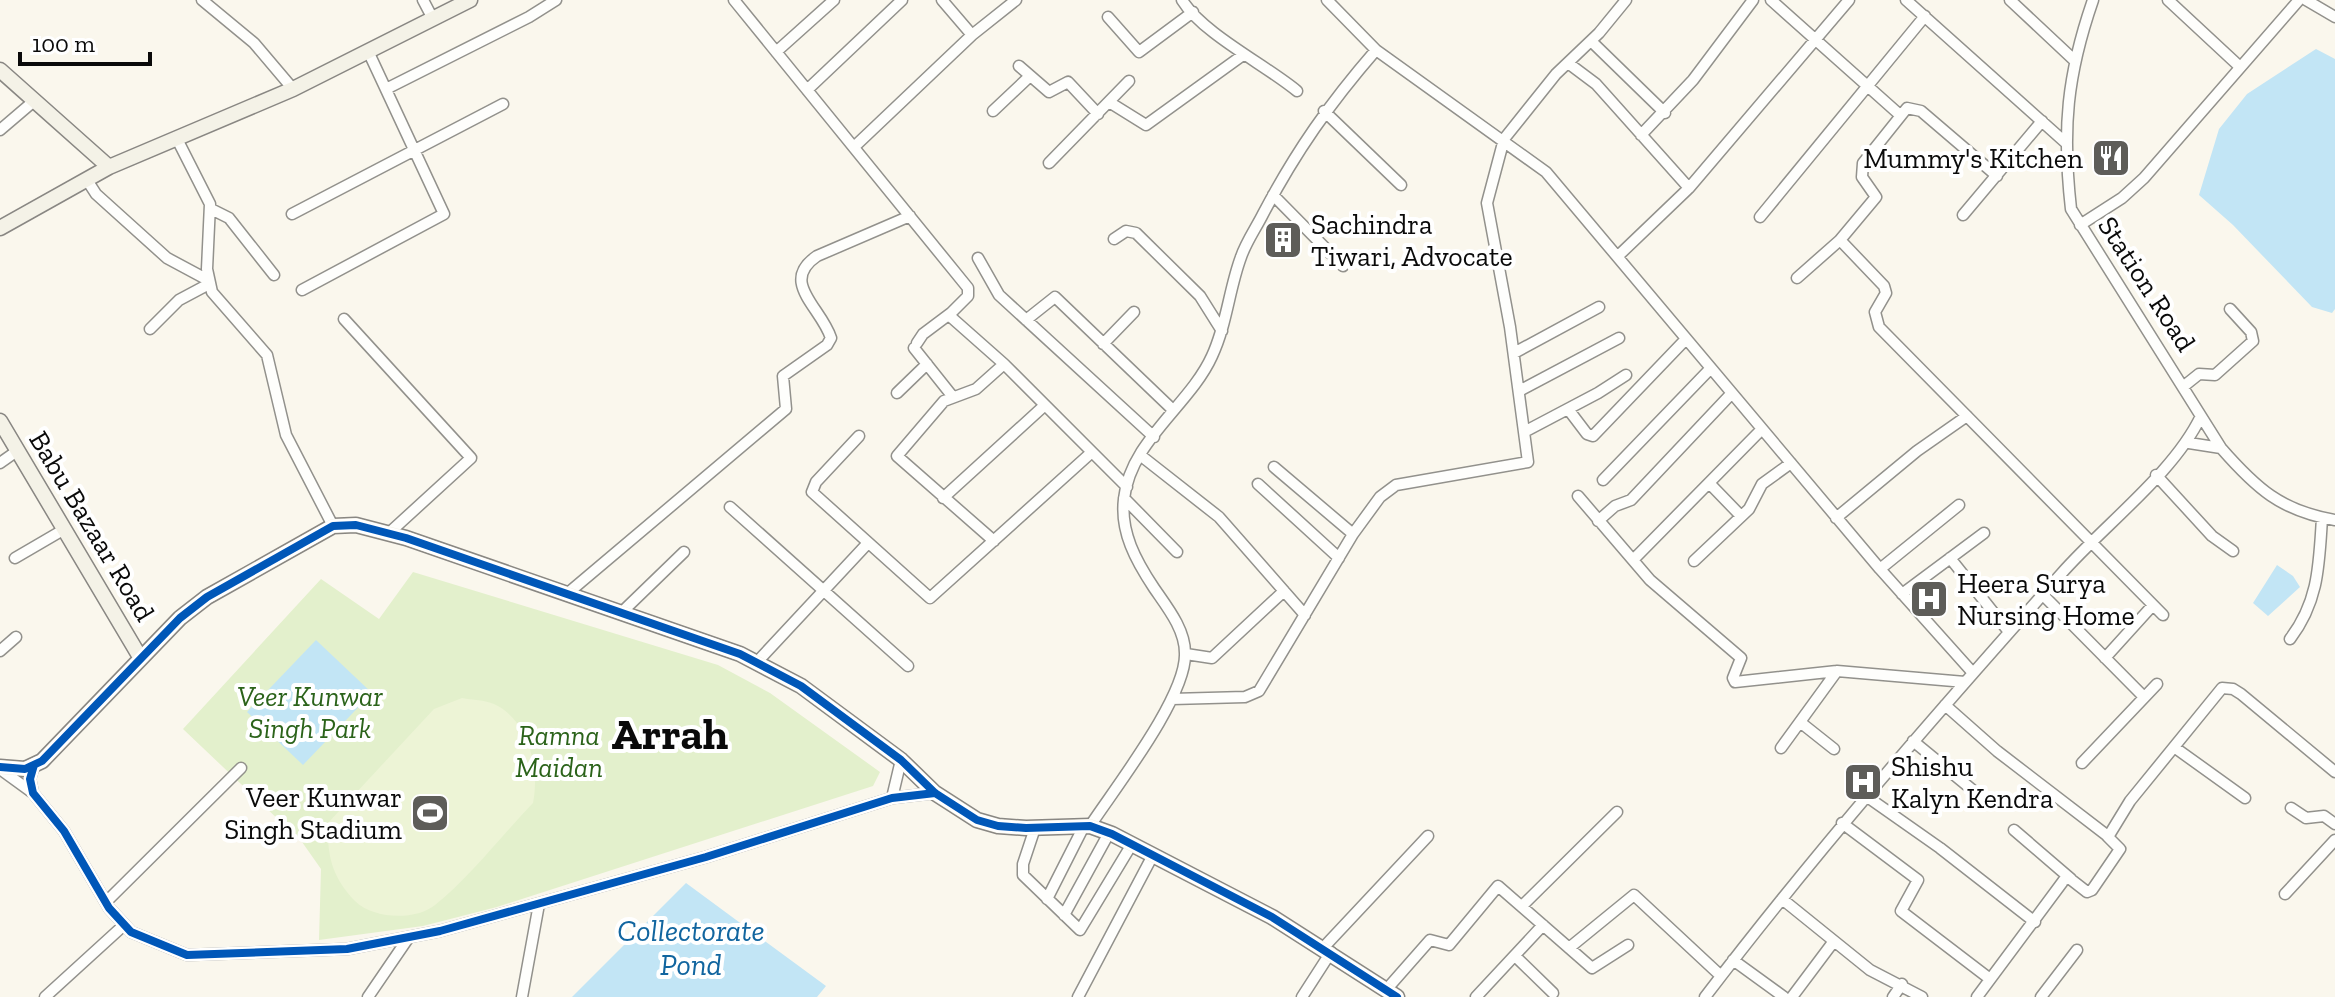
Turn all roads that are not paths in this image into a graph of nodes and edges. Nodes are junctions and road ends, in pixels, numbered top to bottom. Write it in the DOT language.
graph roads {
  1 [pos="202,0"];
  2 [pos="423,0"];
  3 [pos="470,0"];
  4 [pos="556,0"];
  5 [pos="734,0"];
  6 [pos="834,0"];
  7 [pos="902,0"];
  8 [pos="942,0"];
  9 [pos="1016,0"];
  10 [pos="1182,0"];
  11 [pos="1327,0"];
  12 [pos="1626,0"];
  13 [pos="1753,0"];
  14 [pos="1771,0"];
  15 [pos="1849,0"];
  16 [pos="1906,0"];
  17 [pos="2093,0"];
  18 [pos="2168,0"];
  19 [pos="2299,0"];
  20 [pos="2306,0"];
  21 [pos="2013,1"];
  22 [pos="216,4"];
  23 [pos="541,4"];
  24 [pos="1193,12"];
  25 [pos="1925,16"];
  26 [pos="1108,17"];
  27 [pos="2335,17"];
  28 [pos="433,19"];
  29 [pos="972,35"];
  30 [pos="1816,39"];
  31 [pos="1591,41"];
  32 [pos="1376,50"];
  33 [pos="368,51"];
  34 [pos="776,52"];
  35 [pos="1243,55"];
  36 [pos="2074,60"];
  37 [pos="1568,63"];
  38 [pos="1019,66"];
  39 [pos="2239,66"];
  40 [pos="1030,76"];
  41 [pos="4,80"];
  42 [pos="1129,81"];
  43 [pos="1867,88"];
  44 [pos="293,89"];
  45 [pos="386,89"];
  46 [pos="807,90"];
  47 [pos="1297,91"];
  48 [pos="34,101"];
  49 [pos="1109,102"];
  50 [pos="503,104"];
  51 [pos="993,111"];
  52 [pos="1324,111"];
  53 [pos="1665,113"];
  54 [pos="1098,114"];
  55 [pos="1900,115"];
  56 [pos="2042,121"];
  57 [pos="0,130"];
  58 [pos="1641,135"];
  59 [pos="176,137"];
  60 [pos="1504,139"];
  61 [pos="2066,143"];
  62 [pos="854,147"];
  63 [pos="414,148"];
  64 [pos="1049,163"];
  65 [pos="109,167"];
  66 [pos="1997,176"];
  67 [pos="87,180"];
  68 [pos="1401,185"];
  69 [pos="1689,188"];
  70 [pos="1273,195"];
  71 [pos="211,209"];
  72 [pos="292,214"];
  73 [pos="1963,215"];
  74 [pos="910,216"];
  75 [pos="1760,217"];
  76 [pos="2080,225"];
  77 [pos="0,228"];
  78 [pos="1114,239"];
  79 [pos="1840,240"];
  80 [pos="1618,256"];
  81 [pos="978,258"];
  82 [pos="1343,266"];
  83 [pos="274,275"];
  84 [pos="1797,278"];
  85 [pos="208,282"];
  86 [pos="302,290"];
  87 [pos="1599,307"];
  88 [pos="2230,309"];
  89 [pos="1134,312"];
  90 [pos="951,313"];
  91 [pos="344,319"];
  92 [pos="1026,320"];
  93 [pos="150,329"];
  94 [pos="1222,331"];
  95 [pos="1619,338"];
  96 [pos="1686,339"];
  97 [pos="1103,344"];
  98 [pos="1514,353"];
  99 [pos="927,364"];
  100 [pos="1004,364"];
  101 [pos="1711,368"];
  102 [pos="1626,375"];
  103 [pos="2184,386"];
  104 [pos="1519,391"];
  105 [pos="897,393"];
  106 [pos="1732,393"];
  107 [pos="953,397"];
  108 [pos="1045,405"];
  109 [pos="1568,409"];
  110 [pos="1173,410"];
  111 [pos="1967,416"];
  112 [pos="2201,416"];
  113 [pos="0,421"];
  114 [pos="1762,429"];
  115 [pos="1524,432"];
  116 [pos="859,436"];
  117 [pos="1154,437"];
  118 [pos="2189,443"];
  119 [pos="2221,448"];
  120 [pos="17,451"];
  121 [pos="1092,452"];
  122 [pos="1140,455"];
  123 [pos="0,463"];
  124 [pos="1791,463"];
  125 [pos="1274,467"];
  126 [pos="2156,475"];
  127 [pos="1603,480"];
  128 [pos="1258,484"];
  129 [pos="1710,484"];
  130 [pos="1125,492"];
  131 [pos="1578,496"];
  132 [pos="943,498"];
  133 [pos="1959,505"];
  134 [pos="730,507"];
  135 [pos="1741,516"];
  136 [pos="1836,518"];
  137 [pos="2322,518"];
  138 [pos="2335,520"];
  139 [pos="1598,521"];
  140 [pos="333,526"];
  141 [pos="63,530"];
  142 [pos="389,533"];
  143 [pos="1984,533"];
  144 [pos="1353,534"];
  145 [pos="2092,540"];
  146 [pos="994,541"];
  147 [pos="868,543"];
  148 [pos="2233,551"];
  149 [pos="684,552"];
  150 [pos="1177,552"];
  151 [pos="15,558"];
  152 [pos="1339,558"];
  153 [pos="1950,558"];
  154 [pos="1633,560"];
  155 [pos="1694,561"];
  156 [pos="1880,569"];
  157 [pos="825,591"];
  158 [pos="1284,591"];
  159 [pos="568,593"];
  160 [pos="1902,594"];
  161 [pos="2042,594"];
  162 [pos="2153,605"];
  163 [pos="622,612"];
  164 [pos="1305,615"];
  165 [pos="2163,615"];
  166 [pos="2009,632"];
  167 [pos="16,637"];
  168 [pos="2290,639"];
  169 [pos="0,651"];
  170 [pos="1186,654"];
  171 [pos="140,657"];
  172 [pos="2105,658"];
  173 [pos="757,662"];
  174 [pos="908,666"];
  175 [pos="1837,671"];
  176 [pos="1969,678"];
  177 [pos="2157,684"];
  178 [pos="2144,697"];
  179 [pos="1172,699"];
  180 [pos="1945,705"];
  181 [pos="1800,722"];
  182 [pos="1913,741"];
  183 [pos="2174,747"];
  184 [pos="1781,748"];
  185 [pos="1834,749"];
  186 [pos="901,760"];
  187 [pos="2082,763"];
  188 [pos="34,765"];
  189 [pos="0,768"];
  190 [pos="241,768"];
  191 [pos="2335,772"];
  192 [pos="33,793"];
  193 [pos="935,793"];
  194 [pos="1866,796"];
  195 [pos="892,798"];
  196 [pos="2245,798"];
  197 [pos="1986,801"];
  198 [pos="2291,808"];
  199 [pos="1617,812"];
  200 [pos="1842,823"];
  201 [pos="2335,824"];
  202 [pos="1087,826"];
  203 [pos="1035,828"];
  204 [pos="2014,830"];
  205 [pos="1109,833"];
  206 [pos="1428,836"];
  207 [pos="2109,837"];
  208 [pos="2335,840"];
  209 [pos="1132,844"];
  210 [pos="1153,855"];
  211 [pos="2071,879"];
  212 [pos="2285,894"];
  213 [pos="1047,899"];
  214 [pos="1782,899"];
  215 [pos="106,902"];
  216 [pos="539,904"];
  217 [pos="1522,906"];
  218 [pos="1064,915"];
  219 [pos="2035,922"];
  220 [pos="124,925"];
  221 [pos="1543,925"];
  222 [pos="409,937"];
  223 [pos="1834,941"];
  224 [pos="1628,945"];
  225 [pos="1569,948"];
  226 [pos="1327,950"];
  227 [pos="2077,950"];
  228 [pos="1515,956"];
  229 [pos="1733,960"];
  230 [pos="1721,976"];
  231 [pos="1990,979"];
  232 [pos="1902,984"];
  233 [pos="1391,993"];
  234 [pos="1553,993"];
  235 [pos="1983,995"];
  236 [pos="45,997"];
  237 [pos="368,997"];
  238 [pos="522,997"];
  239 [pos="1078,997"];
  240 [pos="1302,997"];
  241 [pos="1476,997"];
  242 [pos="1705,997"];
  243 [pos="1784,997"];
  244 [pos="1792,997"];
  245 [pos="1893,997"];
  246 [pos="1922,997"];
  247 [pos="2041,997"];
  1 -- 22 [label="street"];
  2 -- 28 [label="street"];
  3 -- 28 [label="street"];
  4 -- 23 [label="street"];
  5 -- 34 [label="street"];
  6 -- 34 [label="street"];
  7 -- 46 [label="street"];
  8 -- 29 [label="street"];
  9 -- 29 [label="street"];
  10 -- 24 [label="street"];
  11 -- 32 [label="street"];
  12 -- 31 [label="street"];
  13 -- 53 [label="street"];
  14 -- 30 [label="street"];
  15 -- 30 [label="street"];
  16 -- 25 [label="street"];
  17 -- 36 [label="street, Station Road"];
  18 -- 39 [label="street"];
  19 -- 39 [label="street"];
  20 -- 27 [label="street"];
  21 -- 36 [label="street"];
  22 -- 44 [label="street"];
  23 -- 45 [label="street"];
  24 -- 26 [label="street"];
  24 -- 35 [label="street"];
  25 -- 43 [label="street"];
  25 -- 56 [label="street"];
  28 -- 33 [label="street"];
  29 -- 62 [label="street"];
  30 -- 43 [label="street"];
  30 -- 69 [label="street"];
  31 -- 37 [label="street"];
  31 -- 53 [label="street"];
  32 -- 52 [label="street"];
  32 -- 60 [label="street"];
  33 -- 44 [label="street"];
  33 -- 45 [label="street"];
  34 -- 46 [label="street"];
  35 -- 47 [label="street"];
  35 -- 49 [label="street"];
  36 -- 61 [label="street, Station Road"];
  37 -- 58 [label="street"];
  37 -- 60 [label="street"];
  38 -- 40 [label="street"];
  39 -- 76 [label="street"];
  40 -- 51 [label="street"];
  40 -- 54 [label="street"];
  41 -- 48 [label="street"];
  42 -- 49 [label="street"];
  43 -- 55 [label="street"];
  43 -- 75 [label="street"];
  44 -- 59 [label="street"];
  45 -- 63 [label="street"];
  46 -- 62 [label="street"];
  48 -- 57 [label="street"];
  48 -- 65 [label="street"];
  49 -- 54 [label="street"];
  50 -- 63 [label="street"];
  52 -- 68 [label="street"];
  52 -- 70 [label="street"];
  53 -- 58 [label="street"];
  54 -- 64 [label="street"];
  55 -- 66 [label="street"];
  55 -- 79 [label="street"];
  56 -- 61 [label="street"];
  56 -- 66 [label="street"];
  58 -- 69 [label="street"];
  59 -- 65 [label="street"];
  59 -- 71 [label="street"];
  60 -- 80 [label="street"];
  60 -- 98 [label="street"];
  61 -- 76 [label="street, Station Road"];
  62 -- 74 [label="street"];
  63 -- 72 [label="street"];
  63 -- 86 [label="street"];
  65 -- 67 [label="street"];
  66 -- 73 [label="street"];
  67 -- 77 [label="street"];
  67 -- 85 [label="street"];
  69 -- 80 [label="street"];
  70 -- 82 [label="street"];
  70 -- 94 [label="street"];
  71 -- 83 [label="street"];
  71 -- 85 [label="street"];
  74 -- 90 [label="street"];
  74 -- 159 [label="street"];
  76 -- 103 [label="street, Station Road"];
  78 -- 94 [label="street"];
  79 -- 84 [label="street"];
  79 -- 111 [label="street"];
  80 -- 96 [label="street"];
  81 -- 92 [label="street"];
  85 -- 93 [label="street"];
  85 -- 140 [label="street"];
  87 -- 98 [label="street"];
  88 -- 103 [label="street"];
  89 -- 97 [label="street"];
  90 -- 99 [label="street"];
  90 -- 100 [label="street"];
  91 -- 142 [label="street"];
  92 -- 97 [label="street"];
  92 -- 117 [label="street"];
  94 -- 110 [label="street"];
  95 -- 104 [label="street"];
  96 -- 101 [label="street"];
  96 -- 109 [label="street"];
  97 -- 110 [label="street"];
  98 -- 104 [label="street"];
  99 -- 105 [label="street"];
  99 -- 107 [label="street"];
  100 -- 107 [label="street"];
  100 -- 108 [label="street"];
  101 -- 106 [label="street"];
  101 -- 127 [label="street"];
  102 -- 109 [label="street"];
  103 -- 112 [label="street, Station Road"];
  104 -- 115 [label="street"];
  106 -- 114 [label="street"];
  106 -- 139 [label="street"];
  107 -- 132 [label="street"];
  108 -- 121 [label="street"];
  108 -- 132 [label="street"];
  109 -- 115 [label="street"];
  110 -- 117 [label="street"];
  111 -- 136 [label="street"];
  111 -- 145 [label="street"];
  112 -- 118 [label="street"];
  112 -- 119 [label="street, Station Road"];
  113 -- 120 [label="street, Babu Bazaar Road"];
  114 -- 124 [label="street"];
  114 -- 129 [label="street"];
  115 -- 144 [label="street"];
  116 -- 147 [label="street"];
  117 -- 122 [label="street"];
  118 -- 119 [label="street"];
  118 -- 126 [label="street"];
  119 -- 137 [label="street, Station Road"];
  120 -- 123 [label="street"];
  120 -- 141 [label="street, Babu Bazaar Road"];
  121 -- 130 [label="street"];
  121 -- 146 [label="street"];
  122 -- 130 [label="street"];
  122 -- 158 [label="street"];
  124 -- 135 [label="street"];
  124 -- 136 [label="street"];
  125 -- 144 [label="street"];
  126 -- 145 [label="street"];
  126 -- 148 [label="street"];
  128 -- 152 [label="street"];
  129 -- 135 [label="street"];
  129 -- 154 [label="street"];
  130 -- 150 [label="street"];
  130 -- 170 [label="street"];
  131 -- 139 [label="street"];
  132 -- 146 [label="street"];
  133 -- 156 [label="street"];
  134 -- 157 [label="street"];
  135 -- 155 [label="street"];
  136 -- 156 [label="street"];
  137 -- 138 [label="street, Station Road"];
  137 -- 168 [label="street"];
  139 -- 154 [label="street"];
  140 -- 142 [label="street"];
  140 -- 171 [label="street"];
  141 -- 151 [label="street"];
  141 -- 171 [label="street, Babu Bazaar Road"];
  142 -- 159 [label="street"];
  143 -- 153 [label="street"];
  144 -- 152 [label="street"];
  145 -- 161 [label="street"];
  145 -- 162 [label="street"];
  146 -- 147 [label="street"];
  147 -- 157 [label="street"];
  149 -- 163 [label="street"];
  152 -- 164 [label="street"];
  153 -- 160 [label="street"];
  153 -- 166 [label="street"];
  154 -- 175 [label="street"];
  156 -- 160 [label="street"];
  157 -- 173 [label="street"];
  157 -- 174 [label="street"];
  158 -- 164 [label="street"];
  158 -- 170 [label="street"];
  159 -- 163 [label="street"];
  160 -- 176 [label="street"];
  161 -- 166 [label="street"];
  161 -- 172 [label="street"];
  162 -- 165 [label="street"];
  162 -- 172 [label="street"];
  163 -- 173 [label="street"];
  164 -- 179 [label="street"];
  166 -- 176 [label="street"];
  167 -- 169 [label="street"];
  170 -- 179 [label="street"];
  171 -- 188 [label="street"];
  172 -- 178 [label="street"];
  173 -- 186 [label="street"];
  175 -- 176 [label="street"];
  175 -- 181 [label="street"];
  176 -- 180 [label="street"];
  177 -- 178 [label="street"];
  178 -- 187 [label="street"];
  179 -- 202 [label="street"];
  180 -- 182 [label="street"];
  180 -- 207 [label="street"];
  181 -- 184 [label="street"];
  181 -- 185 [label="street"];
  182 -- 194 [label="street"];
  182 -- 197 [label="street"];
  183 -- 191 [label="street"];
  183 -- 196 [label="street"];
  183 -- 207 [label="street"];
  186 -- 193 [label="street"];
  186 -- 195 [label="street"];
  188 -- 189 [label="street"];
  188 -- 192 [label="street"];
  189 -- 192 [label="street"];
  190 -- 215 [label="street"];
  192 -- 215 [label="street"];
  193 -- 195 [label="street"];
  193 -- 203 [label="street"];
  194 -- 200 [label="street"];
  194 -- 219 [label="street"];
  195 -- 216 [label="street"];
  198 -- 201 [label="street"];
  199 -- 217 [label="street"];
  200 -- 214 [label="street"];
  200 -- 231 [label="street"];
  202 -- 203 [label="street"];
  202 -- 205 [label="street"];
  202 -- 213 [label="street"];
  203 -- 213 [label="street"];
  204 -- 211 [label="street"];
  205 -- 209 [label="street"];
  205 -- 218 [label="street"];
  206 -- 226 [label="street"];
  207 -- 211 [label="street"];
  208 -- 212 [label="street"];
  209 -- 210 [label="street"];
  209 -- 218 [label="street"];
  210 -- 226 [label="street"];
  210 -- 239 [label="street"];
  211 -- 219 [label="street"];
  213 -- 218 [label="street"];
  214 -- 223 [label="street"];
  214 -- 229 [label="street"];
  215 -- 220 [label="street"];
  216 -- 222 [label="street"];
  216 -- 238 [label="street"];
  217 -- 221 [label="street"];
  217 -- 233 [label="street"];
  219 -- 231 [label="street"];
  220 -- 222 [label="street"];
  220 -- 236 [label="street"];
  221 -- 225 [label="street"];
  221 -- 228 [label="street"];
  222 -- 237 [label="street"];
  223 -- 232 [label="street"];
  223 -- 244 [label="street"];
  224 -- 225 [label="street"];
  225 -- 230 [label="street"];
  226 -- 233 [label="street"];
  226 -- 240 [label="street"];
  227 -- 247 [label="street"];
  228 -- 234 [label="street"];
  228 -- 241 [label="street"];
  229 -- 230 [label="street"];
  229 -- 243 [label="street"];
  230 -- 242 [label="street"];
  231 -- 235 [label="street"];
  232 -- 245 [label="street"];
  232 -- 246 [label="street"];
}
